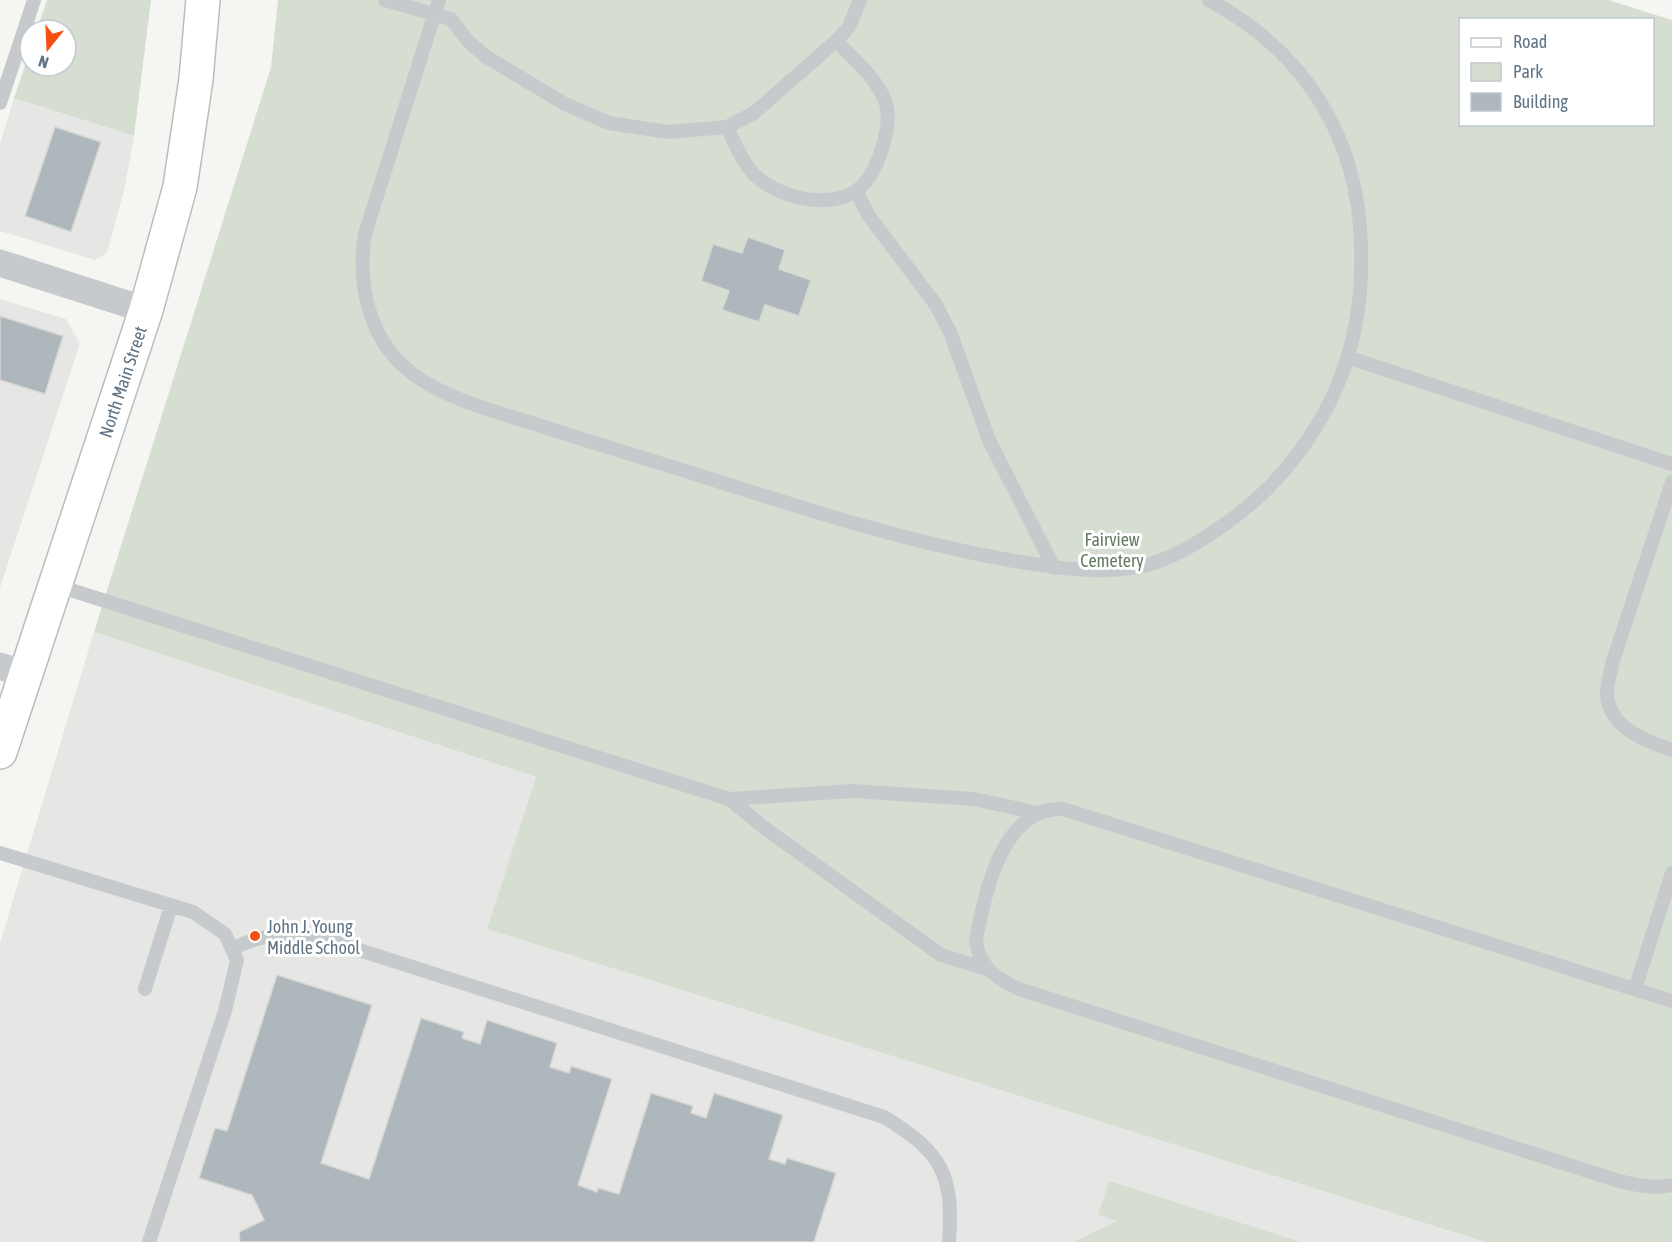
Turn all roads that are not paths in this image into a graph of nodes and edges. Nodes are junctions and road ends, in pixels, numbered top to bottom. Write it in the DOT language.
graph roads {
  1 [pos="34,0"];
  2 [pos="203,0"];
  3 [pos="385,0"];
  4 [pos="439,0"];
  5 [pos="860,0"];
  6 [pos="1209,0"];
  7 [pos="435,15"];
  8 [pos="836,40"];
  9 [pos="6,63"];
  10 [pos="0,103"];
  11 [pos="727,127"];
  12 [pos="856,191"];
  13 [pos="0,262"];
  14 [pos="146,310"];
  15 [pos="1350,358"];
  16 [pos="1672,464"];
  17 [pos="1672,482"];
  18 [pos="1054,567"];
  19 [pos="55,585"];
  20 [pos="13,670"];
  21 [pos="1672,750"];
  22 [pos="0,752"];
  23 [pos="729,799"];
  24 [pos="1037,813"];
  25 [pos="0,853"];
  26 [pos="1672,873"];
  27 [pos="171,906"];
  28 [pos="232,949"];
  29 [pos="987,969"];
  30 [pos="145,989"];
  31 [pos="1635,989"];
  32 [pos="1672,1001"];
  33 [pos="1672,1185"];
  34 [pos="149,1242"];
  35 [pos="949,1242"];
  1 -- 9 [label="lane"];
  2 -- 14 [label="main road, North Main Street"];
  3 -- 7 [label="lane"];
  4 -- 7 [label="lane"];
  5 -- 8 [label="lane"];
  6 -- 15 [label="lane"];
  7 -- 11 [label="lane"];
  7 -- 18 [label="lane"];
  8 -- 11 [label="lane"];
  8 -- 12 [label="lane"];
  9 -- 10 [label="lane"];
  11 -- 12 [label="lane"];
  12 -- 18 [label="lane"];
  13 -- 14 [label="street"];
  14 -- 19 [label="main road, North Main Street"];
  15 -- 16 [label="lane"];
  15 -- 18 [label="lane"];
  17 -- 21 [label="lane"];
  19 -- 20 [label="main road, North Main Street"];
  19 -- 23 [label="lane"];
  20 -- 22 [label="main road, North Main Street"];
  23 -- 24 [label="lane"];
  23 -- 29 [label="lane"];
  24 -- 29 [label="lane"];
  24 -- 31 [label="lane"];
  25 -- 27 [label="lane"];
  26 -- 31 [label="lane"];
  27 -- 28 [label="lane"];
  27 -- 30 [label="lane"];
  28 -- 34 [label="lane"];
  28 -- 35 [label="lane"];
  29 -- 33 [label="lane"];
  31 -- 32 [label="lane"];
}
